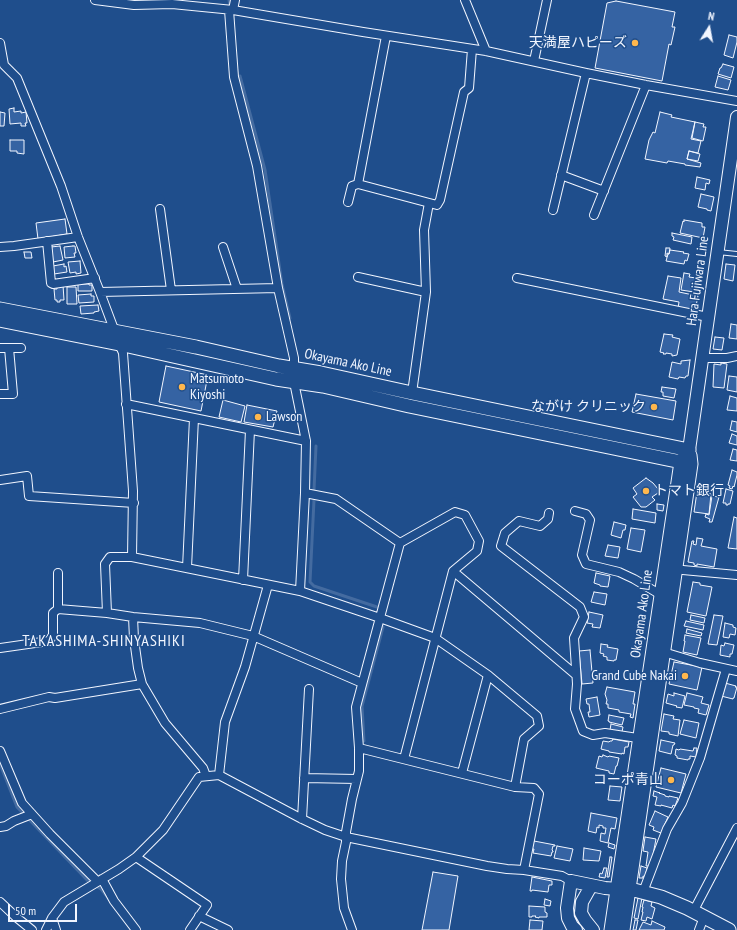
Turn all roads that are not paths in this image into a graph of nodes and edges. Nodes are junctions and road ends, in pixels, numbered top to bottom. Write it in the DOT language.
graph roads {
  1 [pos="95,0"];
  2 [pos="224,0"];
  3 [pos="235,0"];
  4 [pos="465,0"];
  5 [pos="547,0"];
  6 [pos="230,10"];
  7 [pos="386,36"];
  8 [pos="0,43"];
  9 [pos="472,49"];
  10 [pos="486,51"];
  11 [pos="534,61"];
  12 [pos="3,69"];
  13 [pos="586,73"];
  14 [pos="646,85"];
  15 [pos="737,101"];
  16 [pos="737,117"];
  17 [pos="562,175"];
  18 [pos="358,184"];
  19 [pos="604,191"];
  20 [pos="348,202"];
  21 [pos="429,203"];
  22 [pos="160,209"];
  23 [pos="553,210"];
  24 [pos="594,215"];
  25 [pos="78,237"];
  26 [pos="47,241"];
  27 [pos="0,247"];
  28 [pos="223,247"];
  29 [pos="718,252"];
  30 [pos="737,254"];
  31 [pos="358,277"];
  32 [pos="95,278"];
  33 [pos="517,278"];
  34 [pos="278,288"];
  35 [pos="237,289"];
  36 [pos="171,290"];
  37 [pos="100,292"];
  38 [pos="426,292"];
  39 [pos="0,308"];
  40 [pos="708,317"];
  41 [pos="0,320"];
  42 [pos="115,332"];
  43 [pos="120,344"];
  44 [pos="0,348"];
  45 [pos="9,348"];
  46 [pos="21,348"];
  47 [pos="737,356"];
  48 [pos="702,358"];
  49 [pos="294,375"];
  50 [pos="412,393"];
  51 [pos="0,394"];
  52 [pos="126,404"];
  53 [pos="194,418"];
  54 [pos="250,430"];
  55 [pos="306,441"];
  56 [pos="689,450"];
  57 [pos="686,463"];
  58 [pos="0,480"];
  59 [pos="305,493"];
  60 [pos="134,503"];
  61 [pos="575,512"];
  62 [pos="549,513"];
  63 [pos="400,543"];
  64 [pos="132,557"];
  65 [pos="187,568"];
  66 [pos="670,569"];
  67 [pos="453,571"];
  68 [pos="58,573"];
  69 [pos="737,575"];
  70 [pos="243,580"];
  71 [pos="268,585"];
  72 [pos="300,592"];
  73 [pos="661,595"];
  74 [pos="58,610"];
  75 [pos="107,613"];
  76 [pos="133,617"];
  77 [pos="380,618"];
  78 [pos="253,636"];
  79 [pos="435,638"];
  80 [pos="0,648"];
  81 [pos="658,651"];
  82 [pos="726,669"];
  83 [pos="737,671"];
  84 [pos="488,675"];
  85 [pos="576,675"];
  86 [pos="362,683"];
  87 [pos="142,684"];
  88 [pos="309,690"];
  89 [pos="0,709"];
  90 [pos="646,739"];
  91 [pos="359,748"];
  92 [pos="0,752"];
  93 [pos="404,759"];
  94 [pos="462,773"];
  95 [pos="219,775"];
  96 [pos="206,776"];
  97 [pos="304,778"];
  98 [pos="358,779"];
  99 [pos="515,787"];
  100 [pos="28,815"];
  101 [pos="302,819"];
  102 [pos="0,827"];
  103 [pos="737,828"];
  104 [pos="346,837"];
  105 [pos="136,857"];
  106 [pos="524,870"];
  107 [pos="571,881"];
  108 [pos="96,882"];
  109 [pos="591,886"];
  110 [pos="623,890"];
  111 [pos="643,892"];
  112 [pos="0,902"];
  113 [pos="699,914"];
  114 [pos="199,916"];
  115 [pos="52,918"];
  116 [pos="32,930"];
  117 [pos="46,930"];
  118 [pos="56,930"];
  119 [pos="136,930"];
  120 [pos="190,930"];
  121 [pos="228,930"];
  122 [pos="352,930"];
  123 [pos="576,930"];
  124 [pos="593,930"];
  125 [pos="611,930"];
  126 [pos="623,930"];
  127 [pos="699,930"];
  128 [pos="729,930"];
  1 -- 6 [label="street"];
  2 -- 6 [label="street"];
  3 -- 6 [label="street"];
  4 -- 10 [label="street"];
  5 -- 11 [label="street"];
  6 -- 7 [label="street"];
  6 -- 34 [label="street"];
  7 -- 9 [label="street"];
  7 -- 18 [label="street"];
  8 -- 12 [label="street"];
  9 -- 10 [label="street"];
  9 -- 21 [label="street"];
  10 -- 11 [label="street"];
  11 -- 13 [label="street"];
  12 -- 25 [label="street"];
  13 -- 14 [label="street"];
  13 -- 17 [label="street"];
  14 -- 15 [label="street"];
  14 -- 19 [label="street"];
  16 -- 29 [label="main road, Hara Fujiwara Line"];
  17 -- 19 [label="street"];
  17 -- 23 [label="street"];
  18 -- 20 [label="street"];
  18 -- 21 [label="street"];
  19 -- 24 [label="street"];
  21 -- 38 [label="street"];
  22 -- 36 [label="street"];
  25 -- 26 [label="street"];
  25 -- 32 [label="street"];
  26 -- 27 [label="street"];
  26 -- 32 [label="street"];
  28 -- 35 [label="street"];
  29 -- 30 [label="lane"];
  29 -- 40 [label="main road, Hara Fujiwara Line"];
  31 -- 38 [label="street"];
  32 -- 37 [label="street"];
  33 -- 40 [label="street"];
  34 -- 35 [label="street"];
  34 -- 49 [label="street"];
  35 -- 36 [label="street"];
  36 -- 37 [label="street"];
  37 -- 42 [label="street"];
  38 -- 50 [label="street"];
  39 -- 42 [label="main road, Okayama Ako Line"];
  40 -- 48 [label="main road, Hara Fujiwara Line"];
  41 -- 43 [label="main road, Okayama Ako Line"];
  42 -- 49 [label="main road, Okayama Ako Line"];
  43 -- 49 [label="main road, Okayama Ako Line"];
  43 -- 52 [label="street"];
  44 -- 45 [label="street"];
  45 -- 46 [label="street"];
  45 -- 51 [label="street"];
  47 -- 48 [label="street"];
  48 -- 56 [label="main road, Hara Fujiwara Line"];
  49 -- 50 [label="main road, Okayama Ako Line"];
  49 -- 55 [label="street"];
  49 -- 57 [label="main road, Okayama Ako Line"];
  50 -- 56 [label="main road, Okayama Ako Line"];
  52 -- 53 [label="street"];
  52 -- 60 [label="street"];
  53 -- 54 [label="street"];
  53 -- 65 [label="street"];
  54 -- 55 [label="street"];
  54 -- 70 [label="street"];
  55 -- 59 [label="street"];
  56 -- 57 [label="main road, Okayama Ako Line"];
  57 -- 66 [label="main road, Okayama Ako Line"];
  58 -- 60 [label="street"];
  59 -- 63 [label="street"];
  59 -- 72 [label="street"];
  60 -- 64 [label="street"];
  61 -- 73 [label="street"];
  62 -- 85 [label="street"];
  63 -- 67 [label="street"];
  63 -- 77 [label="street"];
  64 -- 65 [label="street"];
  64 -- 75 [label="street"];
  65 -- 70 [label="street"];
  66 -- 69 [label="street"];
  66 -- 73 [label="main road, Okayama Ako Line"];
  66 -- 81 [label="main road, Okayama Ako Line"];
  67 -- 79 [label="street"];
  67 -- 85 [label="street"];
  68 -- 74 [label="street"];
  70 -- 71 [label="street"];
  71 -- 72 [label="street"];
  71 -- 78 [label="street"];
  72 -- 77 [label="street"];
  73 -- 81 [label="main road, Okayama Ako Line"];
  74 -- 75 [label="street"];
  74 -- 80 [label="street"];
  75 -- 76 [label="street"];
  76 -- 78 [label="street"];
  76 -- 87 [label="street"];
  77 -- 79 [label="street"];
  77 -- 86 [label="street"];
  78 -- 86 [label="street"];
  78 -- 95 [label="street"];
  79 -- 84 [label="street"];
  79 -- 93 [label="street"];
  81 -- 82 [label="street"];
  81 -- 90 [label="main road, Okayama Ako Line"];
  82 -- 83 [label="street"];
  82 -- 111 [label="street"];
  84 -- 94 [label="street"];
  84 -- 99 [label="street"];
  85 -- 90 [label="street"];
  86 -- 91 [label="street"];
  87 -- 89 [label="street"];
  87 -- 96 [label="street"];
  88 -- 97 [label="street"];
  90 -- 110 [label="main road, Okayama Ako Line"];
  91 -- 93 [label="street"];
  91 -- 98 [label="street"];
  92 -- 100 [label="street"];
  93 -- 94 [label="street"];
  94 -- 99 [label="street"];
  95 -- 96 [label="street"];
  95 -- 101 [label="street"];
  96 -- 105 [label="street"];
  97 -- 98 [label="street"];
  97 -- 101 [label="street"];
  98 -- 104 [label="street"];
  99 -- 106 [label="street"];
  100 -- 102 [label="street"];
  100 -- 108 [label="street"];
  101 -- 104 [label="street"];
  103 -- 113 [label="street"];
  104 -- 106 [label="street"];
  104 -- 122 [label="street"];
  105 -- 108 [label="street"];
  105 -- 114 [label="street"];
  106 -- 107 [label="street"];
  107 -- 109 [label="main road"];
  107 -- 123 [label="main road"];
  108 -- 115 [label="street"];
  108 -- 119 [label="street"];
  109 -- 110 [label="main road"];
  109 -- 124 [label="main road"];
  110 -- 111 [label="main road"];
  110 -- 125 [label="main road, Okayama Ako Line"];
  110 -- 126 [label="main road, Okayama Ako Line"];
  111 -- 113 [label="main road"];
  112 -- 116 [label="street"];
  113 -- 127 [label="street"];
  113 -- 128 [label="main road"];
  114 -- 120 [label="street"];
  114 -- 121 [label="street"];
  115 -- 117 [label="street"];
  115 -- 118 [label="street"];
}
